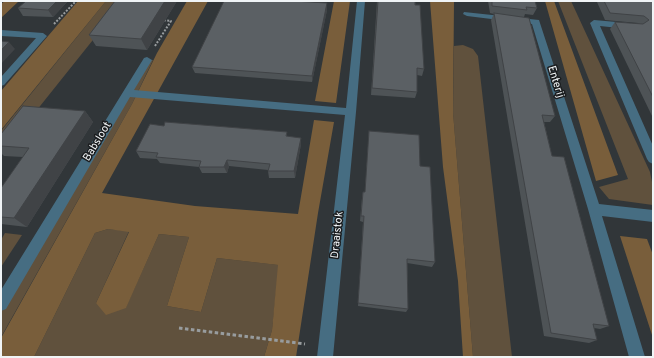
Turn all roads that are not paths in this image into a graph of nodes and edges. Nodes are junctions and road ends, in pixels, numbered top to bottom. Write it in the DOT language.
graph roads {
  1 [pos="361,1"];
  2 [pos="467,14"];
  3 [pos="638,27"];
  4 [pos="1,34"];
  5 [pos="147,60"];
  6 [pos="1,84"];
  7 [pos="127,93"];
  8 [pos="351,112"];
  9 [pos="653,159"];
  10 [pos="594,209"];
  11 [pos="653,216"];
  12 [pos="1,304"];
  13 [pos="326,352"];
  14 [pos="637,357"];
  1 -- 8 [label="street, Draaistok"];
  2 -- 10 [label="street, Enterij"];
  3 -- 9 [label="street"];
  4 -- 6 [label="street"];
  5 -- 7 [label="street, Babsloot"];
  7 -- 8 [label="street"];
  7 -- 12 [label="street, Babsloot"];
  8 -- 13 [label="street, Draaistok"];
  10 -- 11 [label="street"];
  10 -- 14 [label="street, Enterij"];
}
